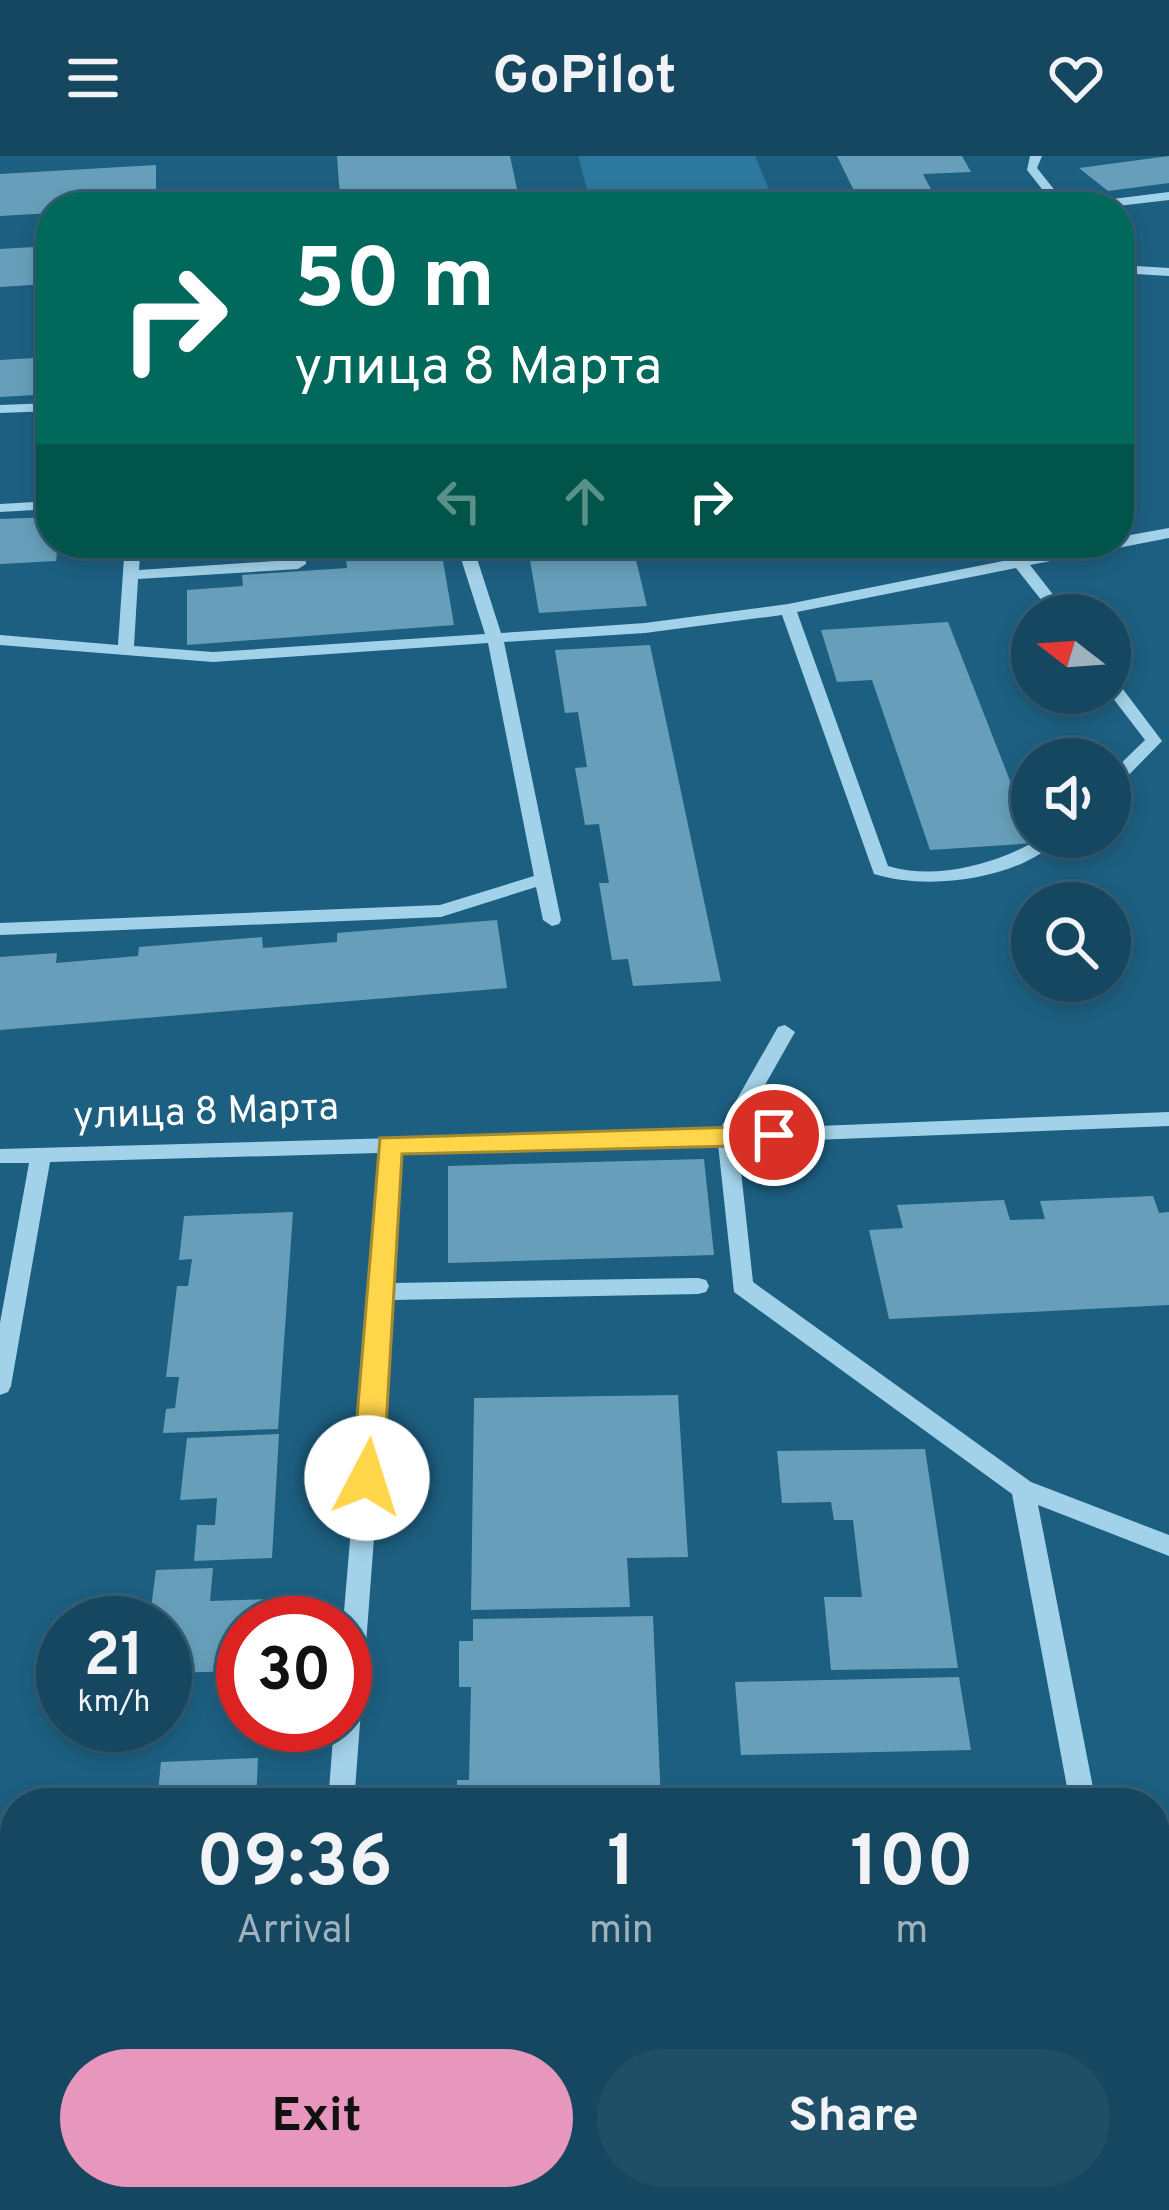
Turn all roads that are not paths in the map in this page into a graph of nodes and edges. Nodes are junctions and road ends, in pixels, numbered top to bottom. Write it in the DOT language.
graph roads {
  1 [pos="1036,156"];
  2 [pos="1050,192"];
  3 [pos="1169,196"];
  4 [pos="1134,200"];
  5 [pos="1134,270"];
  6 [pos="1169,272"];
  7 [pos="36,408"];
  8 [pos="0,409"];
  9 [pos="36,506"];
  10 [pos="0,508"];
  11 [pos="1169,532"];
  12 [pos="1134,539"];
  13 [pos="132,558"];
  14 [pos="298,558"];
  15 [pos="469,558"];
  16 [pos="1040,558"];
  17 [pos="1020,562"];
  18 [pos="131,575"];
  19 [pos="1045,594"];
  20 [pos="788,609"];
  21 [pos="495,639"];
  22 [pos="0,640"];
  23 [pos="126,651"];
  24 [pos="1131,711"];
  25 [pos="1131,763"];
  26 [pos="1011,857"];
  27 [pos="546,878"];
  28 [pos="552,920"];
  29 [pos="0,929"];
  30 [pos="785,1032"];
  31 [pos="1169,1119"];
  32 [pos="727,1134"];
  33 [pos="389,1145"];
  34 [pos="40,1154"];
  35 [pos="0,1156"];
  36 [pos="698,1286"];
  37 [pos="382,1292"];
  38 [pos="0,1386"];
  39 [pos="1023,1489"];
  40 [pos="1169,1546"];
  41 [pos="342,1788"];
  42 [pos="1080,1788"];
  1 -- 2 [label="street"];
  3 -- 4 [label="street"];
  5 -- 6 [label="street"];
  7 -- 8 [label="street"];
  9 -- 10 [label="street"];
  11 -- 12 [label="street"];
  13 -- 18 [label="street"];
  14 -- 18 [label="street"];
  15 -- 21 [label="street"];
  16 -- 17 [label="street"];
  17 -- 19 [label="street"];
  17 -- 20 [label="street"];
  18 -- 23 [label="street"];
  20 -- 21 [label="street"];
  20 -- 26 [label="street"];
  21 -- 23 [label="street"];
  21 -- 27 [label="street"];
  22 -- 23 [label="street"];
  24 -- 25 [label="street"];
  27 -- 28 [label="street"];
  27 -- 29 [label="street"];
  30 -- 32 [label="street"];
  31 -- 32 [label="street, улица 8 Марта"];
  32 -- 33 [label="street, улица 8 Марта"];
  32 -- 39 [label="street"];
  33 -- 34 [label="street, улица 8 Марта"];
  33 -- 37 [label="street"];
  34 -- 35 [label="street, улица 8 Марта"];
  34 -- 38 [label="street"];
  36 -- 37 [label="street"];
  37 -- 41 [label="street"];
  39 -- 40 [label="street"];
  39 -- 42 [label="street"];
}
